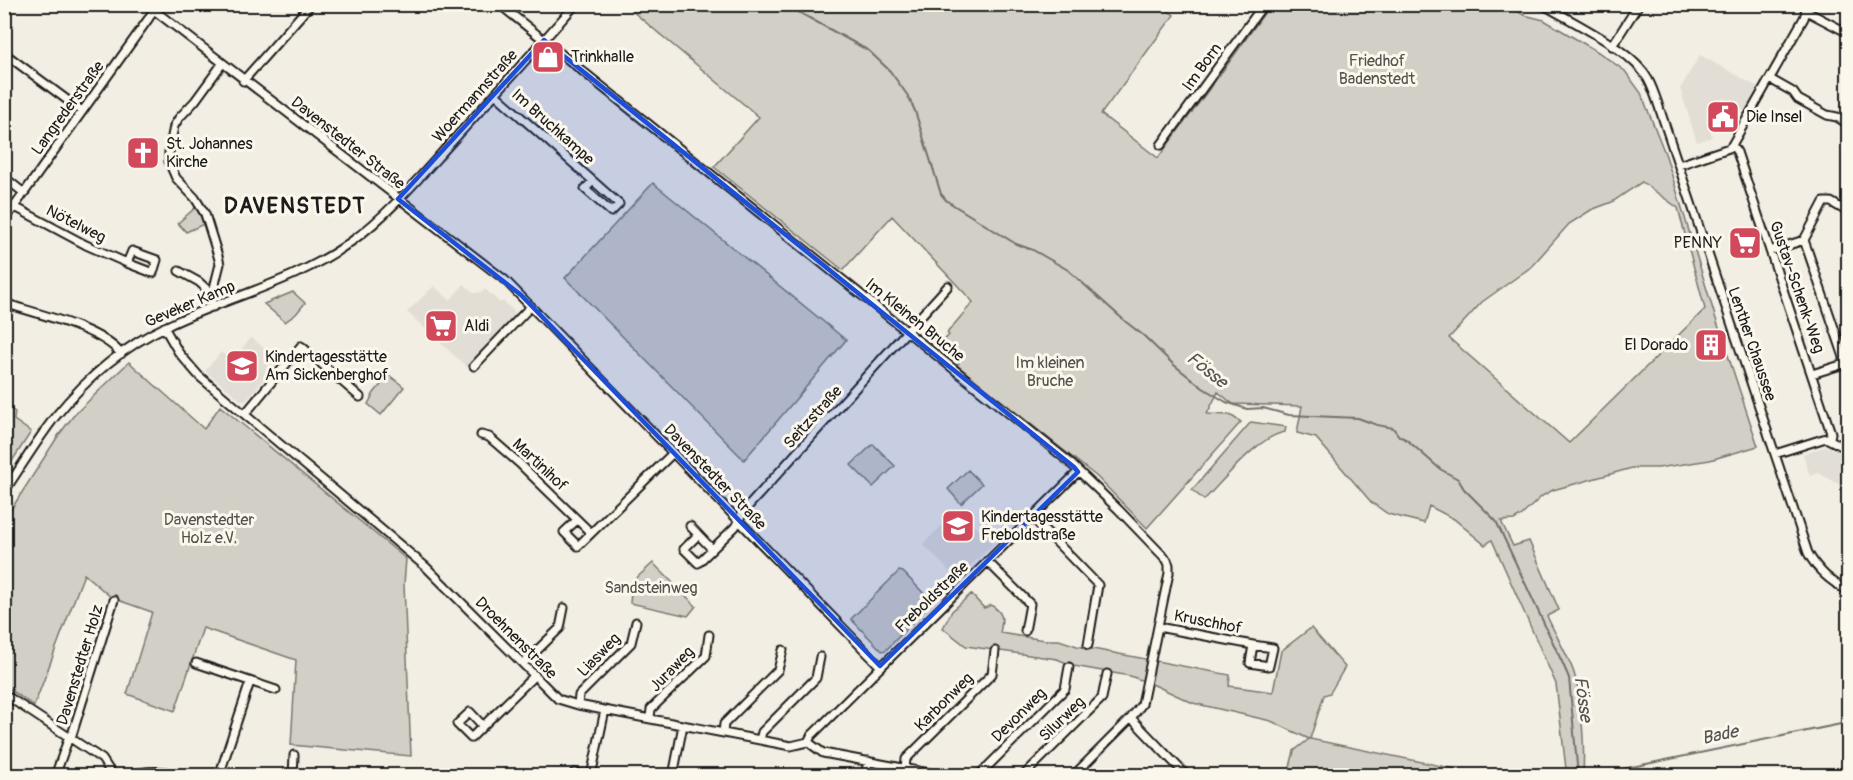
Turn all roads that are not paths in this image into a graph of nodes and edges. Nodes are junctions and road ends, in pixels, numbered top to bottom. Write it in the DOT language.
graph roads {
  1 [pos="146,4"];
  2 [pos="311,4"];
  3 [pos="499,4"];
  4 [pos="576,4"];
  5 [pos="1264,4"];
  6 [pos="1542,4"];
  7 [pos="1628,4"];
  8 [pos="155,7"];
  9 [pos="1637,7"];
  10 [pos="1804,8"];
  11 [pos="1848,33"];
  12 [pos="544,40"];
  13 [pos="1612,46"];
  14 [pos="4,53"];
  15 [pos="222,64"];
  16 [pos="1770,79"];
  17 [pos="243,81"];
  18 [pos="495,94"];
  19 [pos="82,111"];
  20 [pos="1848,124"];
  21 [pos="1161,145"];
  22 [pos="1732,145"];
  23 [pos="1679,165"];
  24 [pos="4,177"];
  25 [pos="593,181"];
  26 [pos="24,193"];
  27 [pos="395,202"];
  28 [pos="15,207"];
  29 [pos="1848,212"];
  30 [pos="4,221"];
  31 [pos="1804,240"];
  32 [pos="1770,251"];
  33 [pos="127,264"];
  34 [pos="179,272"];
  35 [pos="948,286"];
  36 [pos="212,294"];
  37 [pos="4,303"];
  38 [pos="531,306"];
  39 [pos="213,307"];
  40 [pos="164,327"];
  41 [pos="907,332"];
  42 [pos="121,354"];
  43 [pos="1846,365"];
  44 [pos="474,366"];
  45 [pos="1812,374"];
  46 [pos="360,397"];
  47 [pos="245,414"];
  48 [pos="481,435"];
  49 [pos="1830,438"];
  50 [pos="1848,449"];
  51 [pos="673,453"];
  52 [pos="1775,454"];
  53 [pos="1078,472"];
  54 [pos="4,492"];
  55 [pos="1032,517"];
  56 [pos="577,520"];
  57 [pos="739,520"];
  58 [pos="690,526"];
  59 [pos="591,533"];
  60 [pos="698,535"];
  61 [pos="712,549"];
  62 [pos="987,561"];
  63 [pos="1848,591"];
  64 [pos="114,600"];
  65 [pos="564,608"];
  66 [pos="636,622"];
  67 [pos="1158,627"];
  68 [pos="1025,631"];
  69 [pos="709,635"];
  70 [pos="1088,645"];
  71 [pos="1253,645"];
  72 [pos="783,650"];
  73 [pos="995,651"];
  74 [pos="820,657"];
  75 [pos="196,663"];
  76 [pos="523,664"];
  77 [pos="880,666"];
  78 [pos="1069,667"];
  79 [pos="1107,674"];
  80 [pos="535,675"];
  81 [pos="250,682"];
  82 [pos="276,690"];
  83 [pos="4,694"];
  84 [pos="578,705"];
  85 [pos="604,710"];
  86 [pos="650,718"];
  87 [pos="1131,718"];
  88 [pos="683,725"];
  89 [pos="483,726"];
  90 [pos="723,732"];
  91 [pos="70,737"];
  92 [pos="760,740"];
  93 [pos="808,742"];
  94 [pos="294,755"];
  95 [pos="868,762"];
  96 [pos="905,768"];
  97 [pos="1079,770"];
  98 [pos="591,775"];
  99 [pos="945,775"];
  100 [pos="55,776"];
  101 [pos="113,776"];
  102 [pos="127,776"];
  103 [pos="192,776"];
  104 [pos="219,776"];
  105 [pos="292,776"];
  106 [pos="573,776"];
  107 [pos="673,776"];
  108 [pos="865,776"];
  109 [pos="978,776"];
  110 [pos="1023,776"];
  111 [pos="1073,776"];
  112 [pos="1085,776"];
  113 [pos="1187,776"];
  1 -- 8 [label="street, Davenstedter Straße"];
  2 -- 17 [label="street"];
  3 -- 12 [label="street, Im Kleinen Bruche"];
  4 -- 12 [label="street, Woermannstraße"];
  5 -- 21 [label="street, Im Born"];
  6 -- 13 [label="street, Lenther Chaussee"];
  7 -- 9 [label="street"];
  8 -- 15 [label="street, Davenstedter Straße"];
  8 -- 19 [label="street, Langrederstraße"];
  9 -- 13 [label="street"];
  10 -- 11 [label="street"];
  10 -- 16 [label="street"];
  12 -- 18 [label="street, Woermannstraße"];
  12 -- 41 [label="street, Im Kleinen Bruche"];
  13 -- 23 [label="street, Lenther Chaussee"];
  14 -- 19 [label="street"];
  15 -- 17 [label="street, Davenstedter Straße"];
  15 -- 36 [label="street"];
  16 -- 20 [label="street"];
  16 -- 22 [label="street"];
  17 -- 27 [label="street, Davenstedter Straße"];
  18 -- 25 [label="street, Im Bruchkampe"];
  18 -- 27 [label="street, Woermannstraße"];
  19 -- 26 [label="street, Langrederstraße"];
  22 -- 23 [label="street"];
  22 -- 32 [label="street, Gustav-Schenk-Weg"];
  23 -- 52 [label="street, Lenther Chaussee"];
  24 -- 26 [label="street"];
  25 -- 25 [label="street, Im Bruchkampe"];
  26 -- 28 [label="street, Langrederstraße"];
  27 -- 38 [label="street, Davenstedter Straße"];
  27 -- 39 [label="street, Geveker Kamp"];
  28 -- 30 [label="street, Langrederstraße"];
  28 -- 33 [label="street, Nötelweg"];
  29 -- 31 [label="street"];
  31 -- 32 [label="street"];
  31 -- 43 [label="street"];
  32 -- 45 [label="street, Gustav-Schenk-Weg"];
  34 -- 36 [label="street"];
  35 -- 41 [label="street, Seitzstraße"];
  36 -- 39 [label="street"];
  37 -- 42 [label="street"];
  38 -- 44 [label="street"];
  38 -- 51 [label="street, Davenstedter Straße"];
  39 -- 40 [label="street, Geveker Kamp"];
  40 -- 42 [label="street, Geveker Kamp"];
  40 -- 47 [label="street, Droehnenstraße"];
  41 -- 53 [label="street, Im Kleinen Bruche"];
  41 -- 57 [label="street, Seitzstraße"];
  42 -- 54 [label="street, Geveker Kamp"];
  43 -- 45 [label="street"];
  45 -- 49 [label="street, Gustav-Schenk-Weg"];
  46 -- 47 [label="street"];
  47 -- 76 [label="street, Droehnenstraße"];
  48 -- 56 [label="street, Martinihof"];
  49 -- 50 [label="street"];
  49 -- 52 [label="street"];
  51 -- 57 [label="street, Davenstedter Straße"];
  51 -- 59 [label="street"];
  52 -- 63 [label="street, Lenther Chaussee"];
  53 -- 55 [label="street, Freboldstraße"];
  53 -- 67 [label="street, Im Kleinen Bruche"];
  55 -- 62 [label="street, Freboldstraße"];
  55 -- 70 [label="street"];
  56 -- 59 [label="street, Martinihof"];
  56 -- 59 [label="street"];
  57 -- 61 [label="street"];
  57 -- 77 [label="street, Davenstedter Straße"];
  58 -- 60 [label="street"];
  60 -- 61 [label="street"];
  60 -- 61 [label="street"];
  62 -- 68 [label="street"];
  62 -- 77 [label="street, Freboldstraße"];
  64 -- 91 [label="street, Davenstedter Holz"];
  65 -- 76 [label="street"];
  66 -- 84 [label="street, Liasweg"];
  67 -- 71 [label="street, Kruschhof"];
  67 -- 87 [label="street, Im Kleinen Bruche"];
  69 -- 86 [label="street, Juraweg"];
  72 -- 90 [label="street"];
  73 -- 96 [label="street, Karbonweg"];
  74 -- 92 [label="street"];
  75 -- 81 [label="street"];
  76 -- 80 [label="street, Droehnenstraße"];
  77 -- 93 [label="street, Freboldstraße"];
  78 -- 109 [label="street, Devonweg"];
  79 -- 110 [label="street, Silurweg"];
  80 -- 84 [label="street, Droehnenstraße"];
  80 -- 89 [label="street"];
  81 -- 82 [label="street"];
  81 -- 104 [label="street"];
  83 -- 91 [label="street, Davenstedter Holz"];
  84 -- 85 [label="street, Droehnenstraße"];
  85 -- 86 [label="street, Droehnenstraße"];
  85 -- 98 [label="street"];
  86 -- 88 [label="street, Droehnenstraße"];
  87 -- 97 [label="street"];
  87 -- 113 [label="street"];
  88 -- 90 [label="street, Droehnenstraße"];
  88 -- 107 [label="street"];
  90 -- 92 [label="street, Droehnenstraße"];
  91 -- 100 [label="street"];
  91 -- 101 [label="street, Davenstedter Holz"];
  92 -- 93 [label="street, Droehnenstraße"];
  93 -- 95 [label="street, Droehnenstraße"];
  94 -- 105 [label="street"];
  95 -- 96 [label="street, Droehnenstraße"];
  95 -- 108 [label="street"];
  96 -- 99 [label="street, Droehnenstraße"];
  97 -- 111 [label="street"];
  97 -- 112 [label="street"];
  98 -- 106 [label="street"];
  102 -- 103 [label="street"];
}
